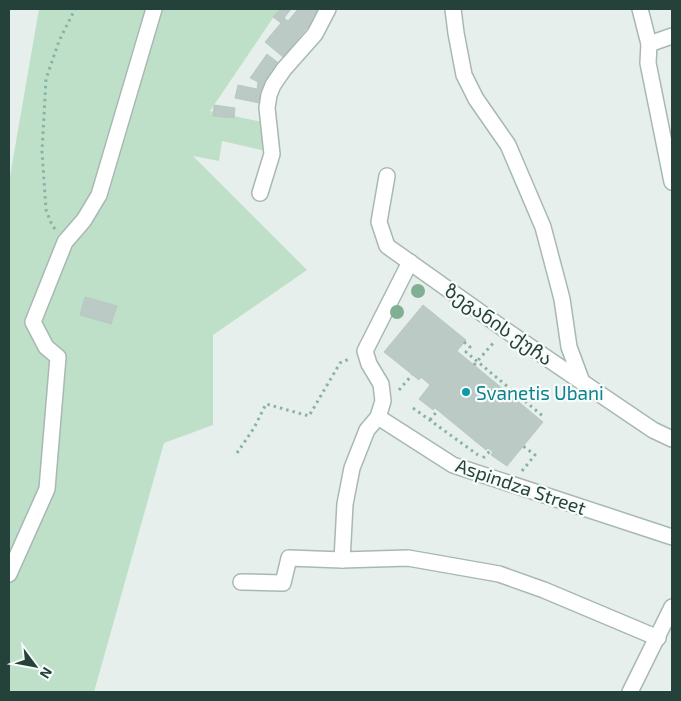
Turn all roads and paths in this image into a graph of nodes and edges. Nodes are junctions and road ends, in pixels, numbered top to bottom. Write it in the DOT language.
graph roads {
  1 [pos="75,9"];
  2 [pos="154,9"];
  3 [pos="328,9"];
  4 [pos="453,9"];
  5 [pos="640,9"];
  6 [pos="672,36"];
  7 [pos="649,44"];
  8 [pos="387,176"];
  9 [pos="672,182"];
  10 [pos="260,193"];
  11 [pos="64,242"];
  12 [pos="410,262"];
  13 [pos="464,342"];
  14 [pos="487,350"];
  15 [pos="365,351"];
  16 [pos="477,362"];
  17 [pos="474,365"];
  18 [pos="412,375"];
  19 [pos="582,382"];
  20 [pos="397,393"];
  21 [pos="413,408"];
  22 [pos="438,410"];
  23 [pos="423,415"];
  24 [pos="378,417"];
  25 [pos="544,417"];
  26 [pos="420,420"];
  27 [pos="430,420"];
  28 [pos="446,432"];
  29 [pos="443,436"];
  30 [pos="672,439"];
  31 [pos="523,446"];
  32 [pos="491,450"];
  33 [pos="237,453"];
  34 [pos="520,473"];
  35 [pos="672,537"];
  36 [pos="342,560"];
  37 [pos="9,574"];
  38 [pos="241,582"];
  39 [pos="672,607"];
  40 [pos="658,638"];
  41 [pos="630,692"];
  1 -- 11 [label="path"];
  2 -- 11 [label="street"];
  3 -- 10 [label="street"];
  4 -- 19 [label="street"];
  5 -- 7 [label="street"];
  6 -- 7 [label="street"];
  7 -- 9 [label="street"];
  8 -- 12 [label="street, ზეგანის ქუჩა"];
  11 -- 37 [label="street"];
  12 -- 15 [label="street"];
  12 -- 19 [label="street, ზეგანის ქუჩა"];
  13 -- 16 [label="path"];
  14 -- 16 [label="path"];
  15 -- 24 [label="street"];
  15 -- 33 [label="path"];
  16 -- 17 [label="path"];
  16 -- 25 [label="path"];
  18 -- 20 [label="path"];
  19 -- 30 [label="street, ზეგანის ქუჩა"];
  21 -- 23 [label="path"];
  22 -- 27 [label="path"];
  23 -- 26 [label="path"];
  23 -- 27 [label="path"];
  24 -- 35 [label="street, Aspindza Street"];
  24 -- 36 [label="street"];
  27 -- 28 [label="path"];
  28 -- 29 [label="path"];
  28 -- 32 [label="path"];
  31 -- 34 [label="path"];
  36 -- 38 [label="street"];
  36 -- 40 [label="street"];
  39 -- 40 [label="street"];
  40 -- 41 [label="street"];
}
